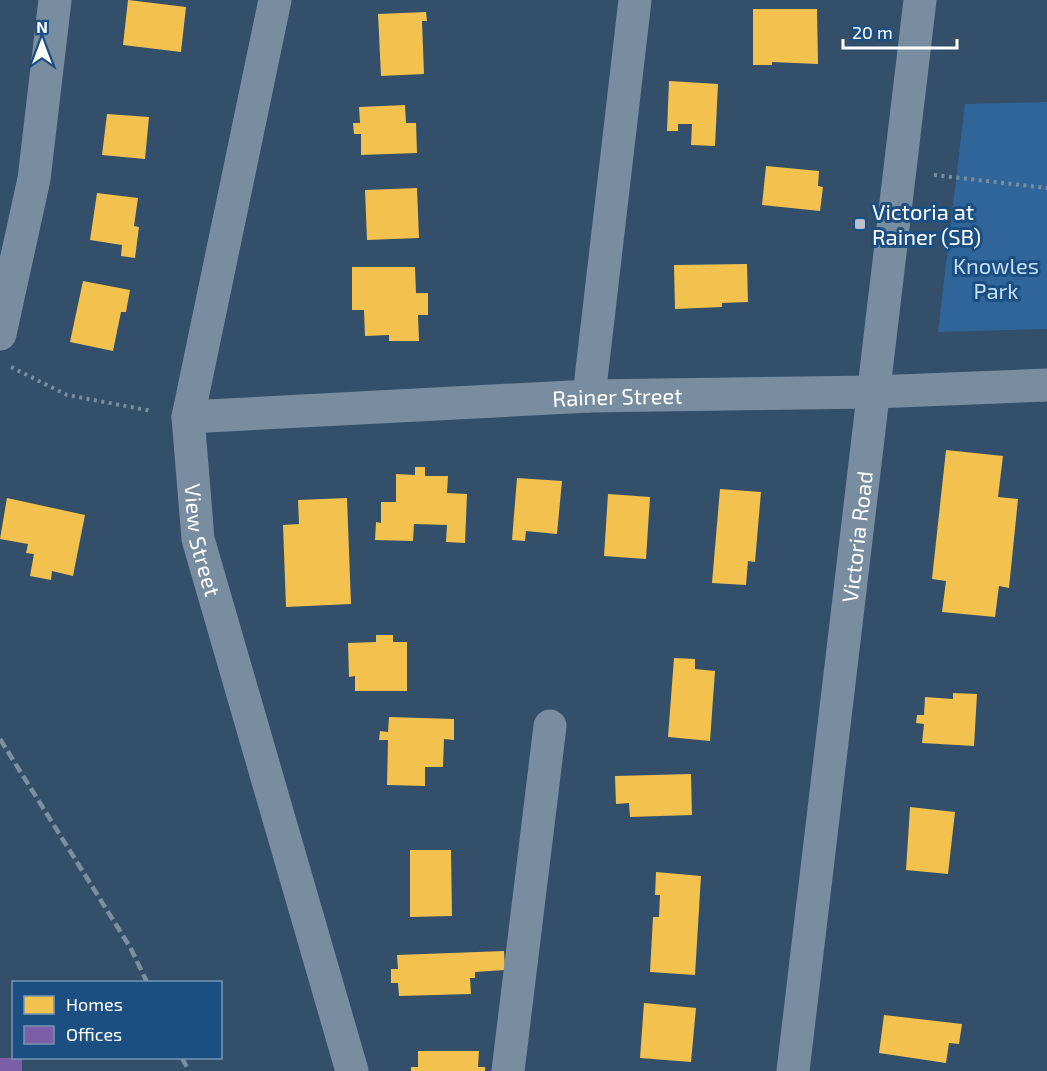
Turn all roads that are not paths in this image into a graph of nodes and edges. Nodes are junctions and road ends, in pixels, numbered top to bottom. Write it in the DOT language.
graph roads {
  1 [pos="55,0"];
  2 [pos="275,0"];
  3 [pos="635,0"];
  4 [pos="920,0"];
  5 [pos="0,334"];
  6 [pos="1047,385"];
  7 [pos="873,392"];
  8 [pos="589,396"];
  9 [pos="188,417"];
  10 [pos="550,726"];
  11 [pos="351,1071"];
  12 [pos="508,1071"];
  13 [pos="793,1071"];
  1 -- 5 [label="street"];
  2 -- 9 [label="street, View Street"];
  3 -- 8 [label="street"];
  4 -- 7 [label="street, Victoria Road"];
  6 -- 7 [label="street, Rainer Street"];
  7 -- 8 [label="street, Rainer Street"];
  7 -- 13 [label="street, Victoria Road"];
  8 -- 9 [label="street, Rainer Street"];
  9 -- 11 [label="street, View Street"];
  10 -- 12 [label="street"];
}
